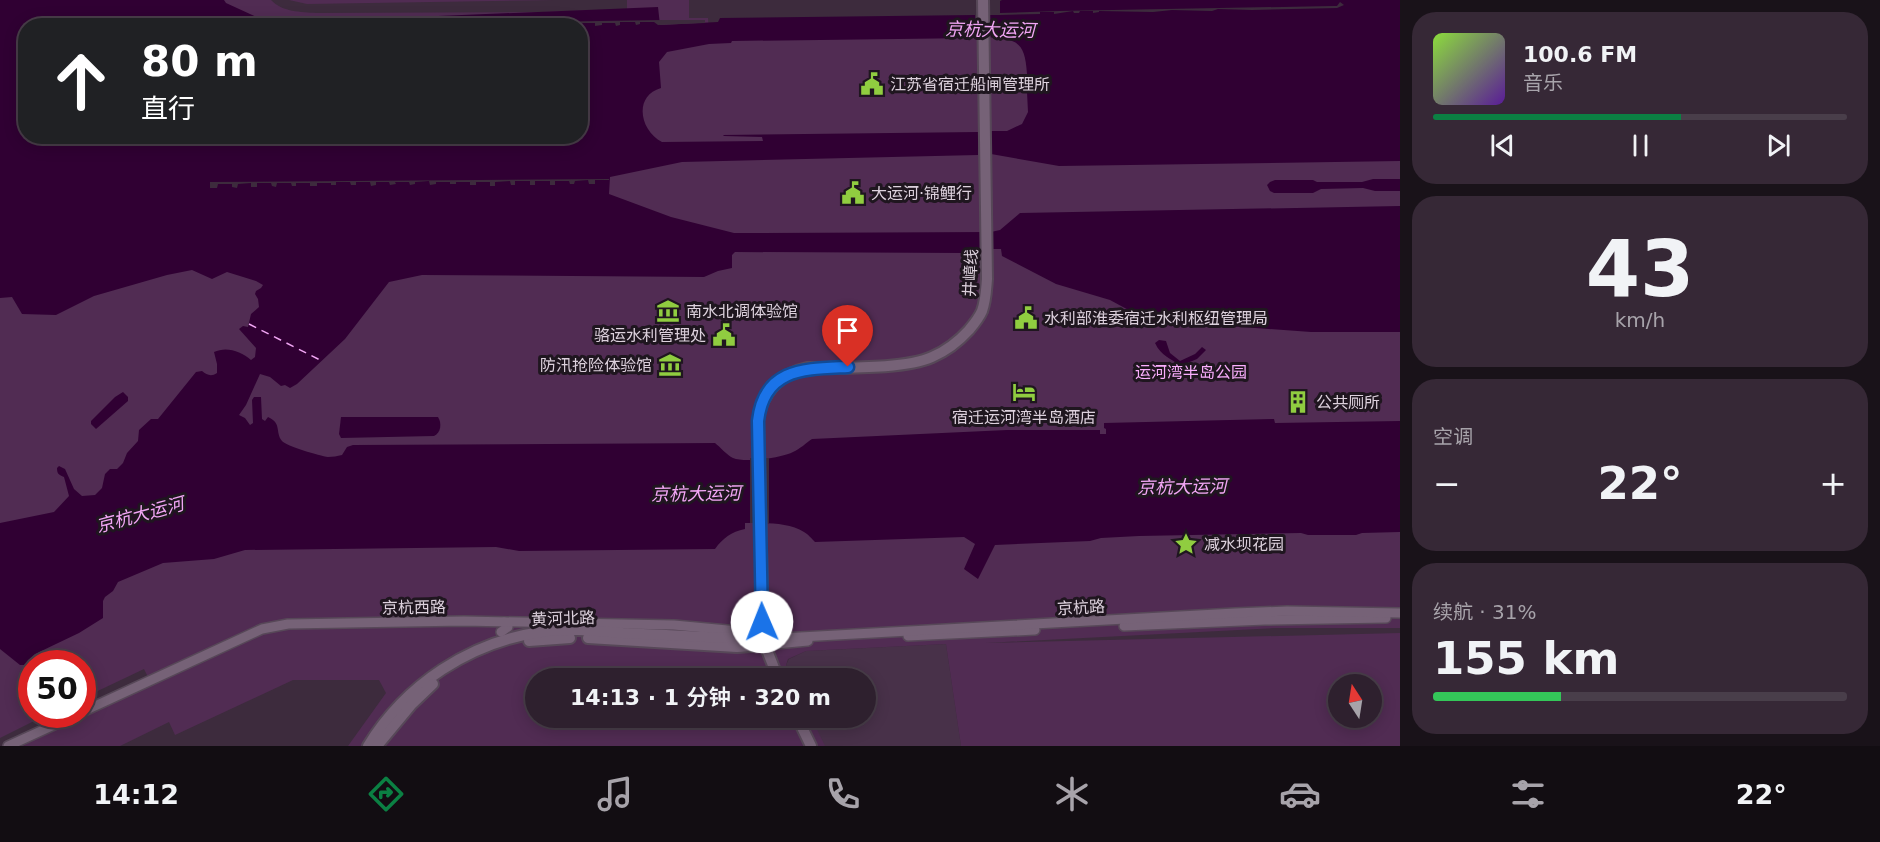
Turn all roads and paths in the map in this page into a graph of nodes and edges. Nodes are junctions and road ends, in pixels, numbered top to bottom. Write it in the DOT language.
graph roads {
  1 [pos="983,0"];
  2 [pos="1400,613"];
  3 [pos="1400,618"];
  4 [pos="764,642"];
  5 [pos="774,668"];
  6 [pos="96,705"];
  7 [pos="47,728"];
  8 [pos="803,728"];
  9 [pos="8,746"];
  10 [pos="368,746"];
  11 [pos="377,746"];
  12 [pos="812,746"];
  1 -- 4 [label="main road, 井嶂线"];
  2 -- 4 [label="street, 京杭路"];
  3 -- 4 [label="street, 京杭路"];
  4 -- 5 [label="main road"];
  4 -- 6 [label="street, 京杭西路"];
  4 -- 10 [label="main road, 黄河北路"];
  4 -- 11 [label="main road, 黄河北路"];
  7 -- 9 [label="street"];
  8 -- 12 [label="main road"];
}
